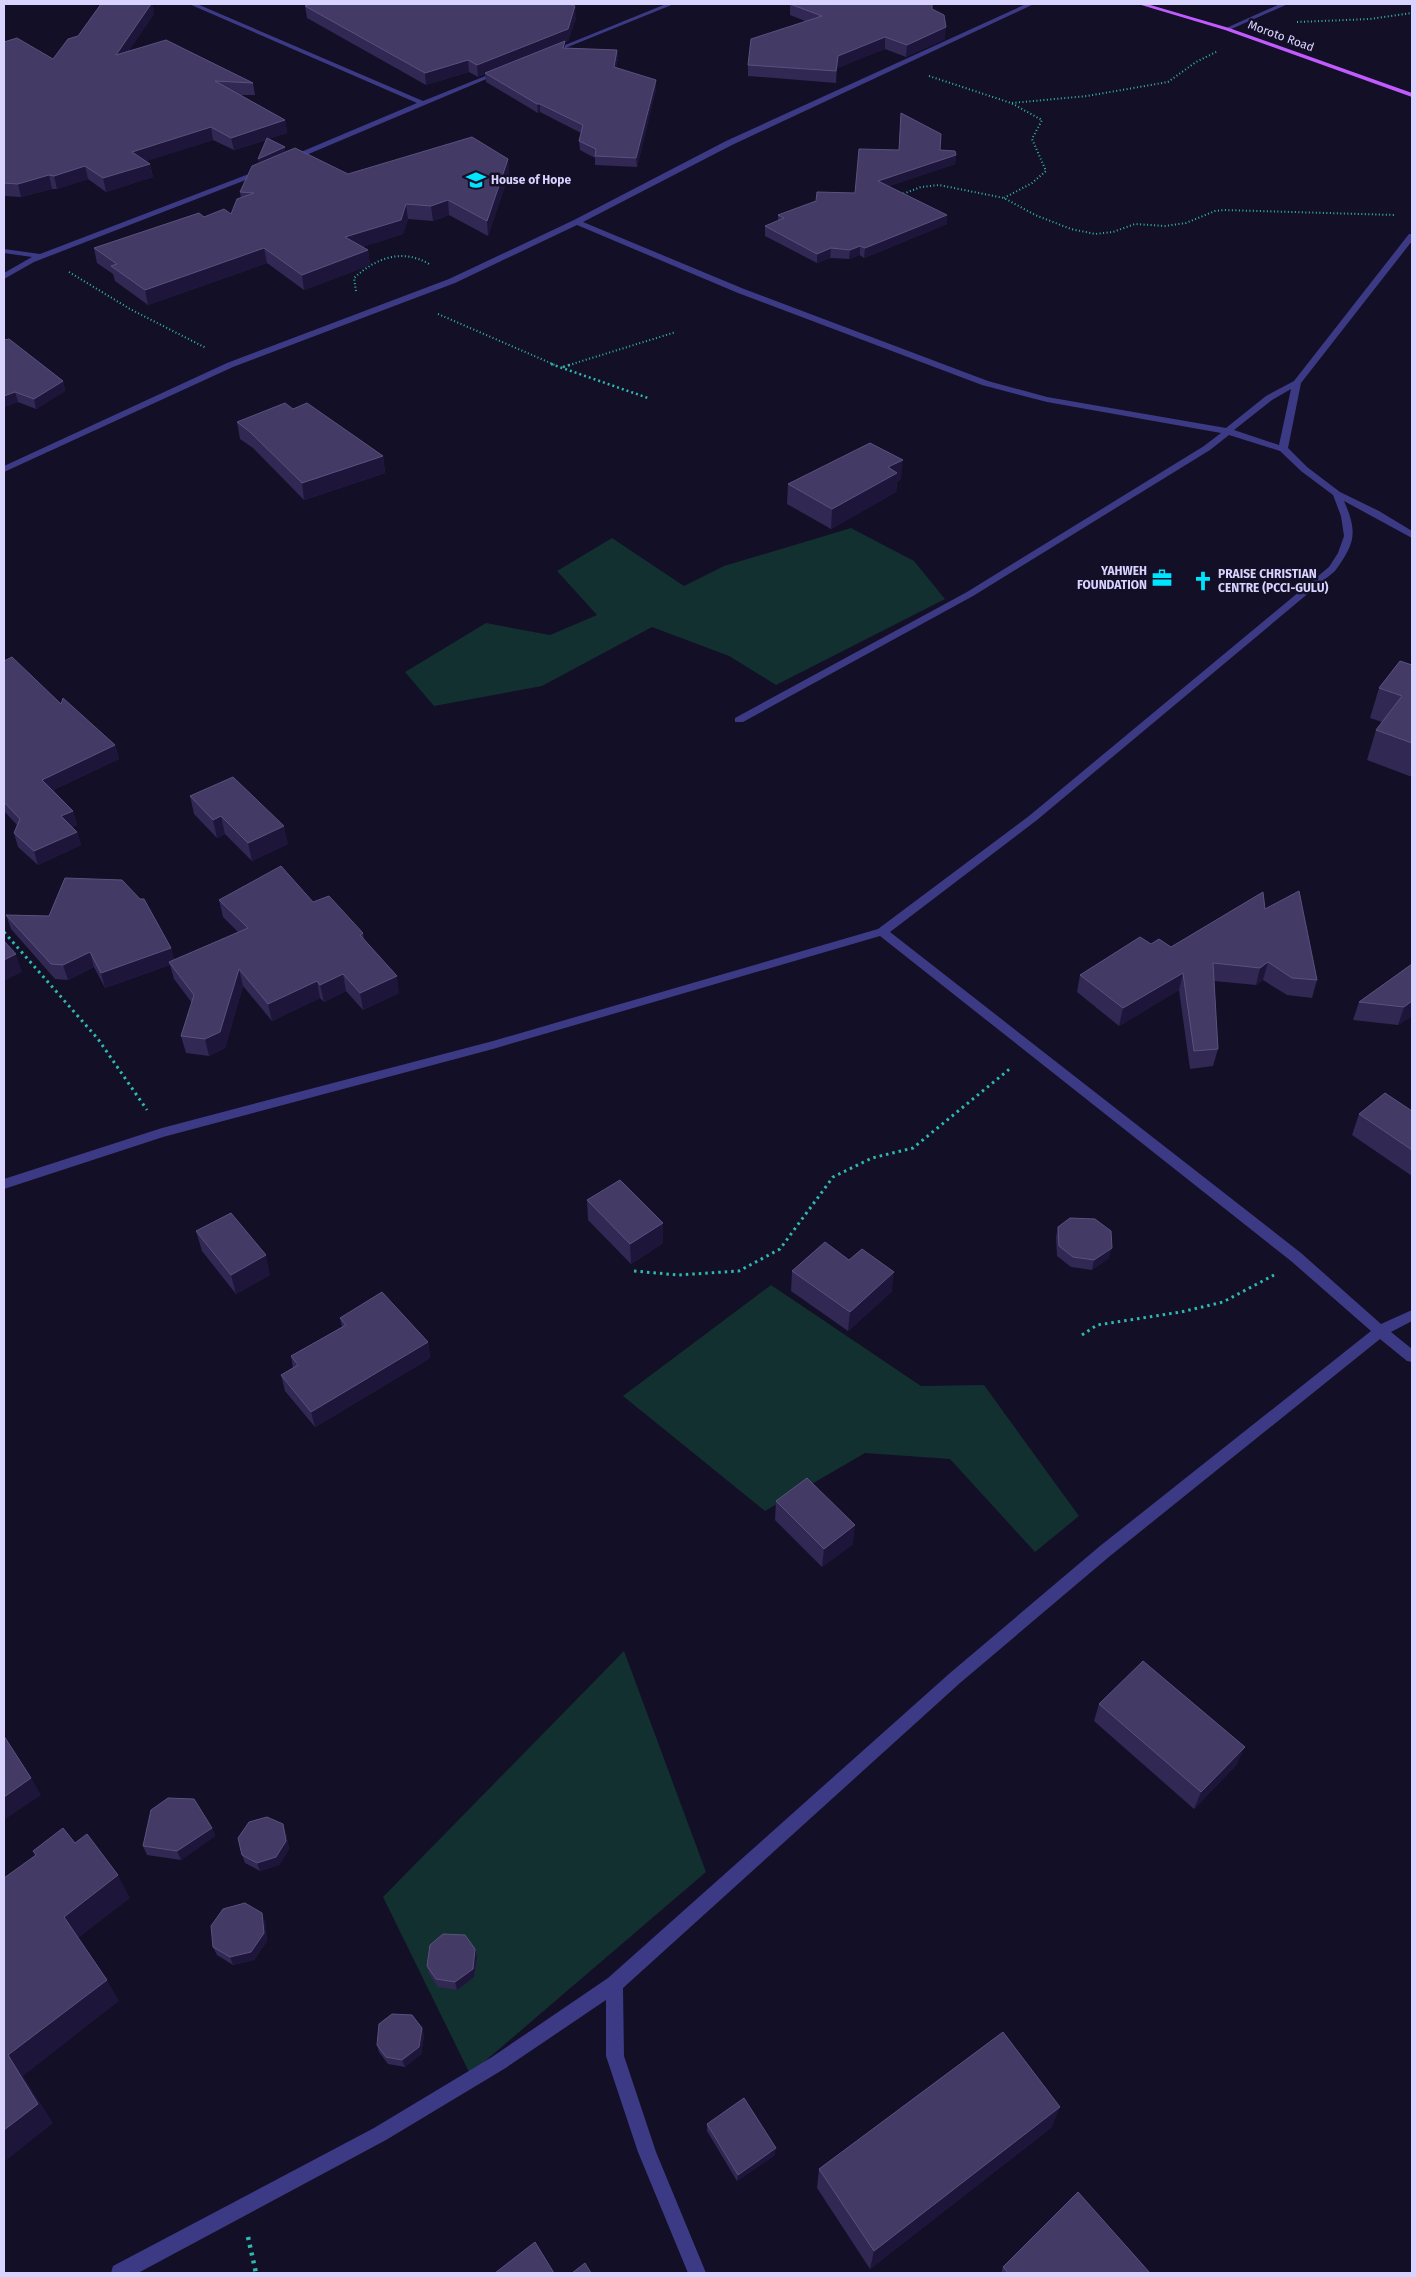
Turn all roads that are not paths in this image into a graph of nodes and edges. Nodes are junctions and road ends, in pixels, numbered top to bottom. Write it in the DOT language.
graph roads {
  1 [pos="192,4"];
  2 [pos="672,4"];
  3 [pos="1032,4"];
  4 [pos="1141,4"];
  5 [pos="1285,4"];
  6 [pos="1227,29"];
  7 [pos="542,55"];
  8 [pos="505,70"];
  9 [pos="1412,95"];
  10 [pos="423,103"];
  11 [pos="281,164"];
  12 [pos="273,167"];
  13 [pos="578,222"];
  14 [pos="1412,236"];
  15 [pos="4,251"];
  16 [pos="43,256"];
  17 [pos="4,277"];
  18 [pos="1297,383"];
  19 [pos="1227,432"];
  20 [pos="1283,449"];
  21 [pos="4,469"];
  22 [pos="1337,494"];
  23 [pos="1412,535"];
  24 [pos="739,720"];
  25 [pos="882,932"];
  26 [pos="4,1184"];
  27 [pos="1412,1315"];
  28 [pos="1380,1331"];
  29 [pos="1412,1357"];
  30 [pos="614,1984"];
  31 [pos="120,2273"];
  32 [pos="697,2273"];
  1 -- 10 [label="street"];
  2 -- 7 [label="street"];
  3 -- 13 [label="street"];
  4 -- 6 [label="main road, Moroto Road"];
  5 -- 6 [label="street"];
  6 -- 9 [label="main road, Moroto Road"];
  8 -- 10 [label="street"];
  10 -- 11 [label="street"];
  12 -- 16 [label="street"];
  13 -- 19 [label="street"];
  13 -- 21 [label="street"];
  14 -- 18 [label="street"];
  15 -- 16 [label="street"];
  16 -- 17 [label="street"];
  18 -- 19 [label="street"];
  18 -- 20 [label="street"];
  19 -- 20 [label="street"];
  19 -- 24 [label="street"];
  20 -- 22 [label="street"];
  22 -- 23 [label="street"];
  22 -- 25 [label="street"];
  25 -- 26 [label="street"];
  25 -- 28 [label="street"];
  27 -- 28 [label="street"];
  28 -- 29 [label="street"];
  28 -- 30 [label="street"];
  30 -- 31 [label="street"];
  30 -- 32 [label="street"];
}
